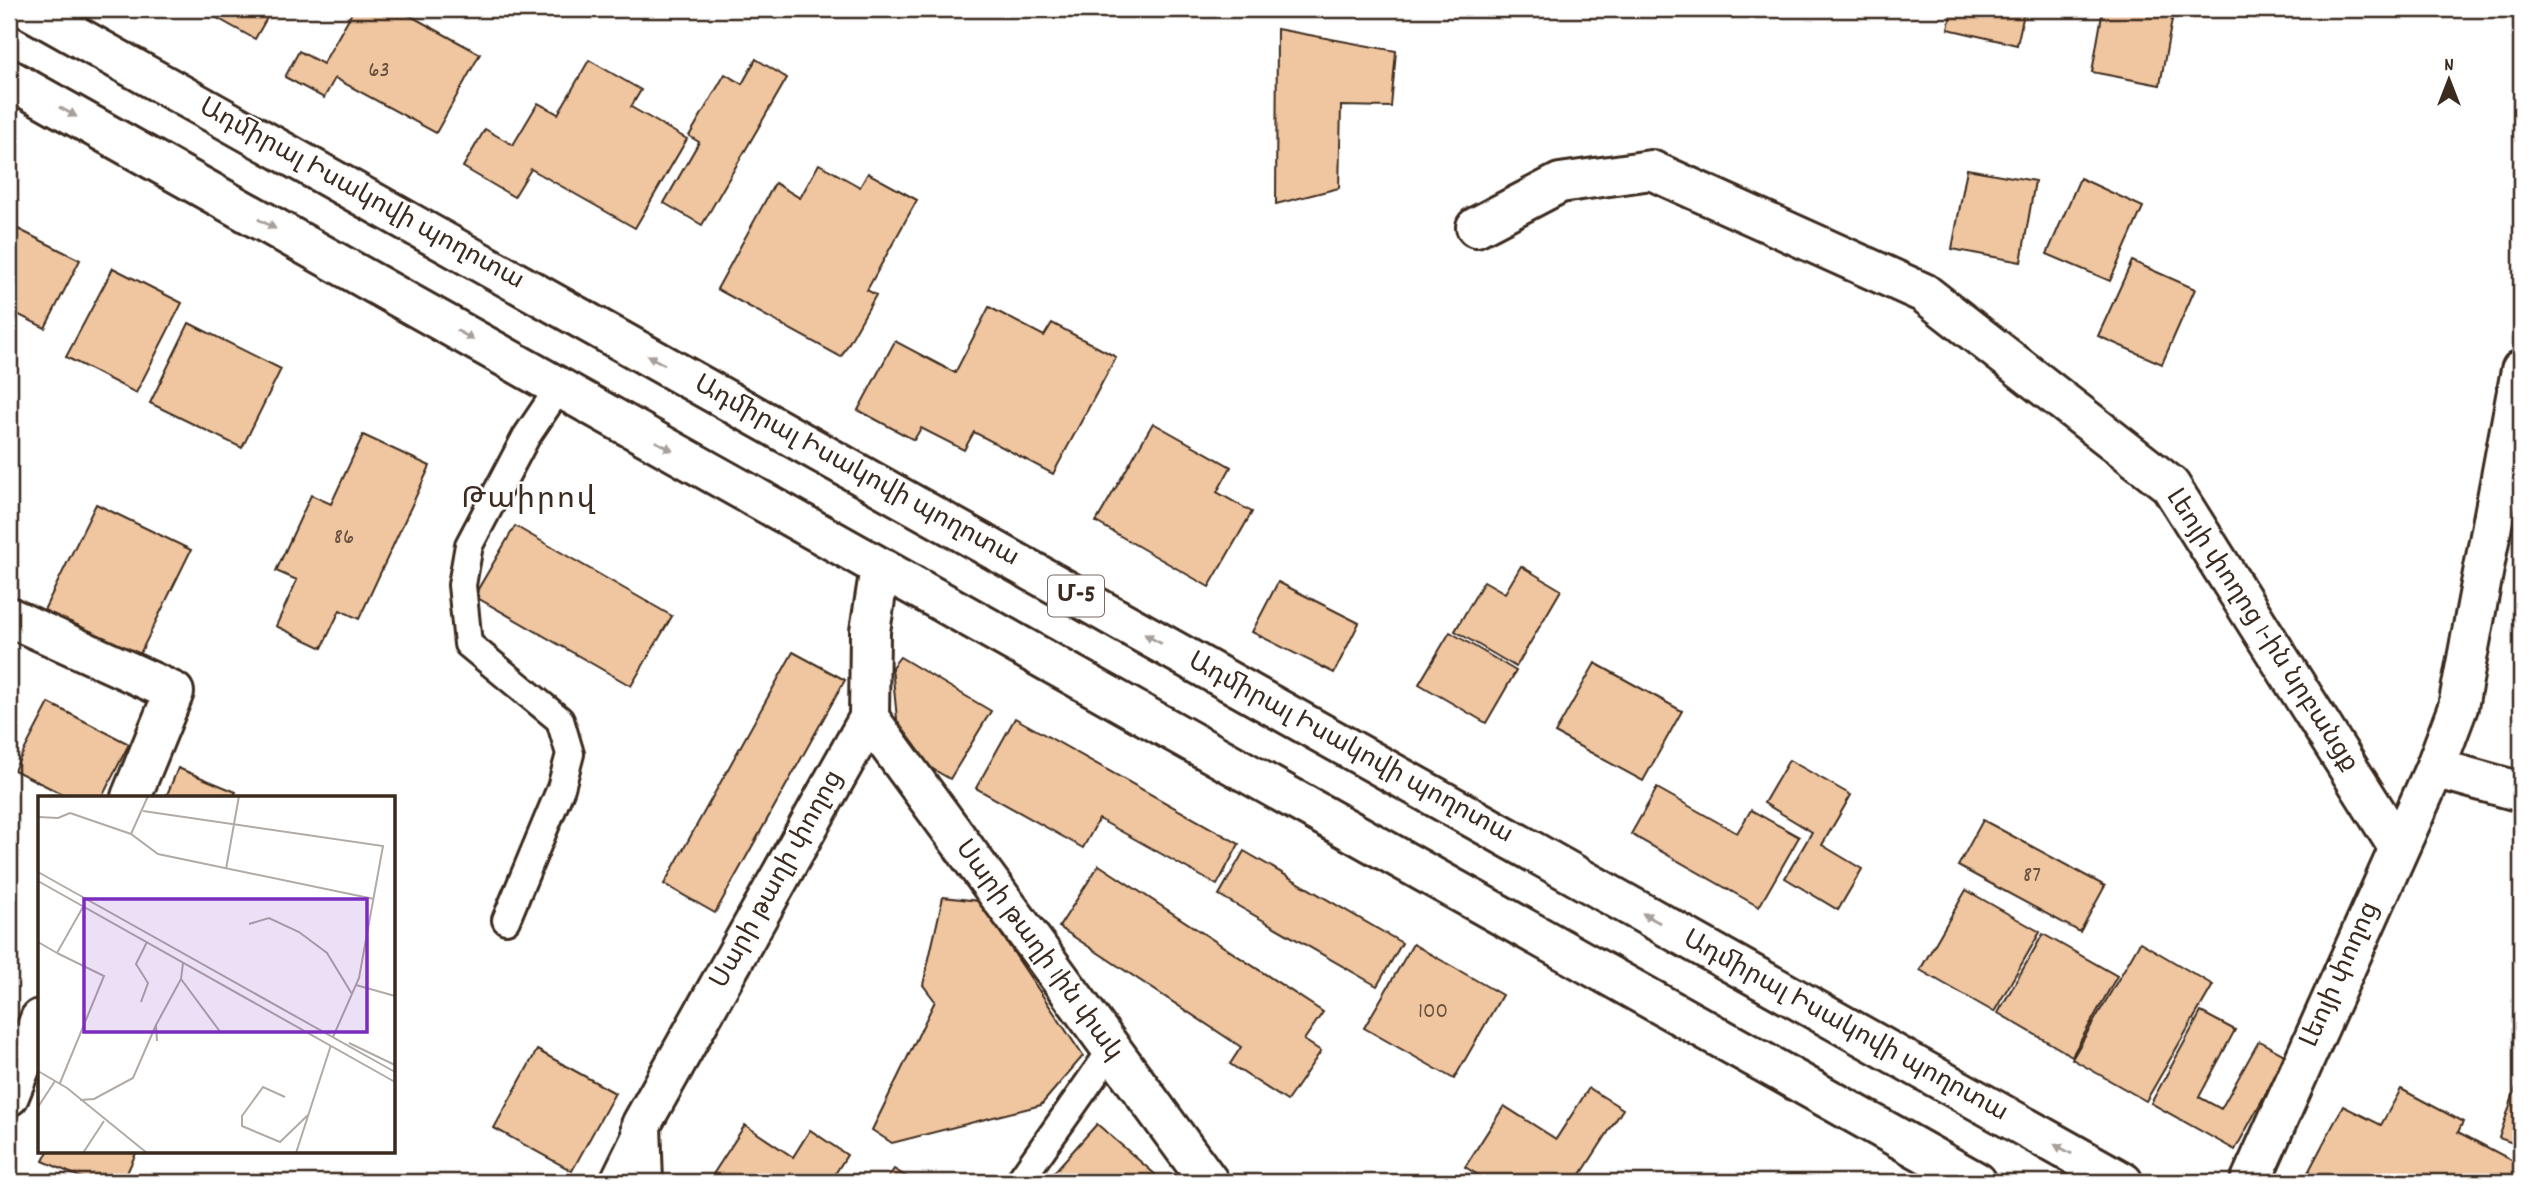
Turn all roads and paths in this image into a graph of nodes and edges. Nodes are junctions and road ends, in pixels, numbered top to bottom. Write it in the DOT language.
graph roads {
  1 [pos="28,9"];
  2 [pos="9,79"];
  3 [pos="1476,227"];
  4 [pos="2521,370"];
  5 [pos="559,388"];
  6 [pos="880,568"];
  7 [pos="9,617"];
  8 [pos="869,718"];
  9 [pos="2435,768"];
  10 [pos="2521,792"];
  11 [pos="131,796"];
  12 [pos="2398,846"];
  13 [pos="506,920"];
  14 [pos="38,1024"];
  15 [pos="1111,1051"];
  16 [pos="9,1096"];
  17 [pos="641,1125"];
  18 [pos="613,1182"];
  19 [pos="643,1182"];
  20 [pos="1019,1182"];
  21 [pos="1209,1182"];
  22 [pos="1977,1182"];
  23 [pos="2123,1182"];
  24 [pos="2250,1182"];
  23 -- 1 [label="main road, Ադմիրալ Իսակովի պողոտա / Մ-5, one-way"];
  2 -- 5 [label="main road, one-way"];
  3 -- 12 [label="main road, Լեոյի փողոց 1-ին նրբանցք"];
  4 -- 9 [label="main road, Լեոյի փողոց"];
  5 -- 6 [label="main road, one-way"];
  5 -- 13 [label="lane"];
  6 -- 8 [label="main road, Սարի թաղի փողոց"];
  6 -- 22 [label="main road"];
  7 -- 11 [label="main road"];
  8 -- 15 [label="main road, Սարի թաղի 1ին փակ"];
  8 -- 17 [label="main road, Սարի թաղի փողոց"];
  9 -- 10 [label="main road"];
  9 -- 12 [label="main road, Լեոյի փողոց"];
  12 -- 24 [label="main road, Լեոյի փողոց"];
  14 -- 16 [label="main road"];
  15 -- 20 [label="lane"];
  15 -- 21 [label="main road, Սարի թաղի 1ին փակ"];
  17 -- 18 [label="lane"];
  17 -- 19 [label="main road"];
}
